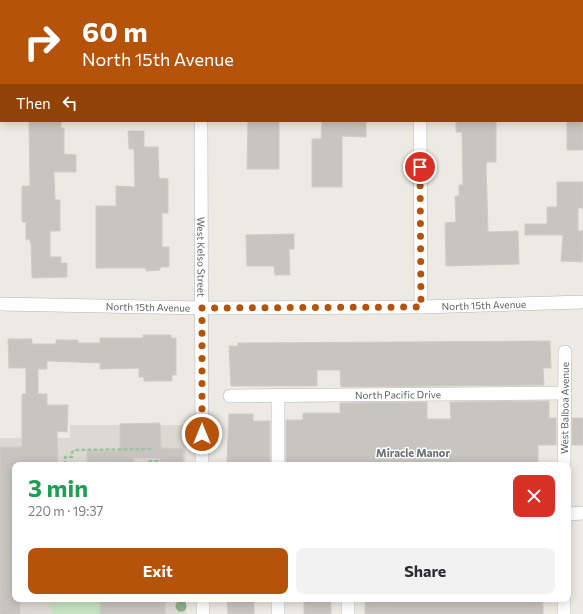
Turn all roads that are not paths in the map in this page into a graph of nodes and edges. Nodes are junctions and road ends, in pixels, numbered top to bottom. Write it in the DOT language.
graph roads {
  1 [pos="201,122"];
  2 [pos="420,122"];
  3 [pos="583,302"];
  4 [pos="0,304"];
  5 [pos="421,307"];
  6 [pos="202,308"];
  7 [pos="565,352"];
  8 [pos="565,392"];
  9 [pos="278,395"];
  10 [pos="230,396"];
  11 [pos="202,462"];
  12 [pos="278,462"];
  13 [pos="564,462"];
  14 [pos="583,513"];
  15 [pos="571,514"];
  16 [pos="202,602"];
  17 [pos="278,602"];
  18 [pos="348,602"];
  19 [pos="564,602"];
  20 [pos="203,614"];
  21 [pos="278,614"];
  22 [pos="348,614"];
  23 [pos="564,614"];
  1 -- 6 [label="street, West Kelso Street"];
  2 -- 5 [label="street"];
  3 -- 5 [label="street, North 15th Avenue"];
  4 -- 6 [label="street, North 15th Avenue"];
  5 -- 6 [label="street, North 15th Avenue"];
  6 -- 11 [label="street, West Kelso Street"];
  7 -- 8 [label="street, West Balboa Avenue"];
  8 -- 9 [label="street, North Pacific Drive"];
  8 -- 13 [label="street, West Balboa Avenue"];
  9 -- 10 [label="street, North Pacific Drive"];
  9 -- 12 [label="street"];
  14 -- 15 [label="street"];
  16 -- 20 [label="street"];
  17 -- 21 [label="street"];
  18 -- 22 [label="street"];
  19 -- 23 [label="street"];
}
